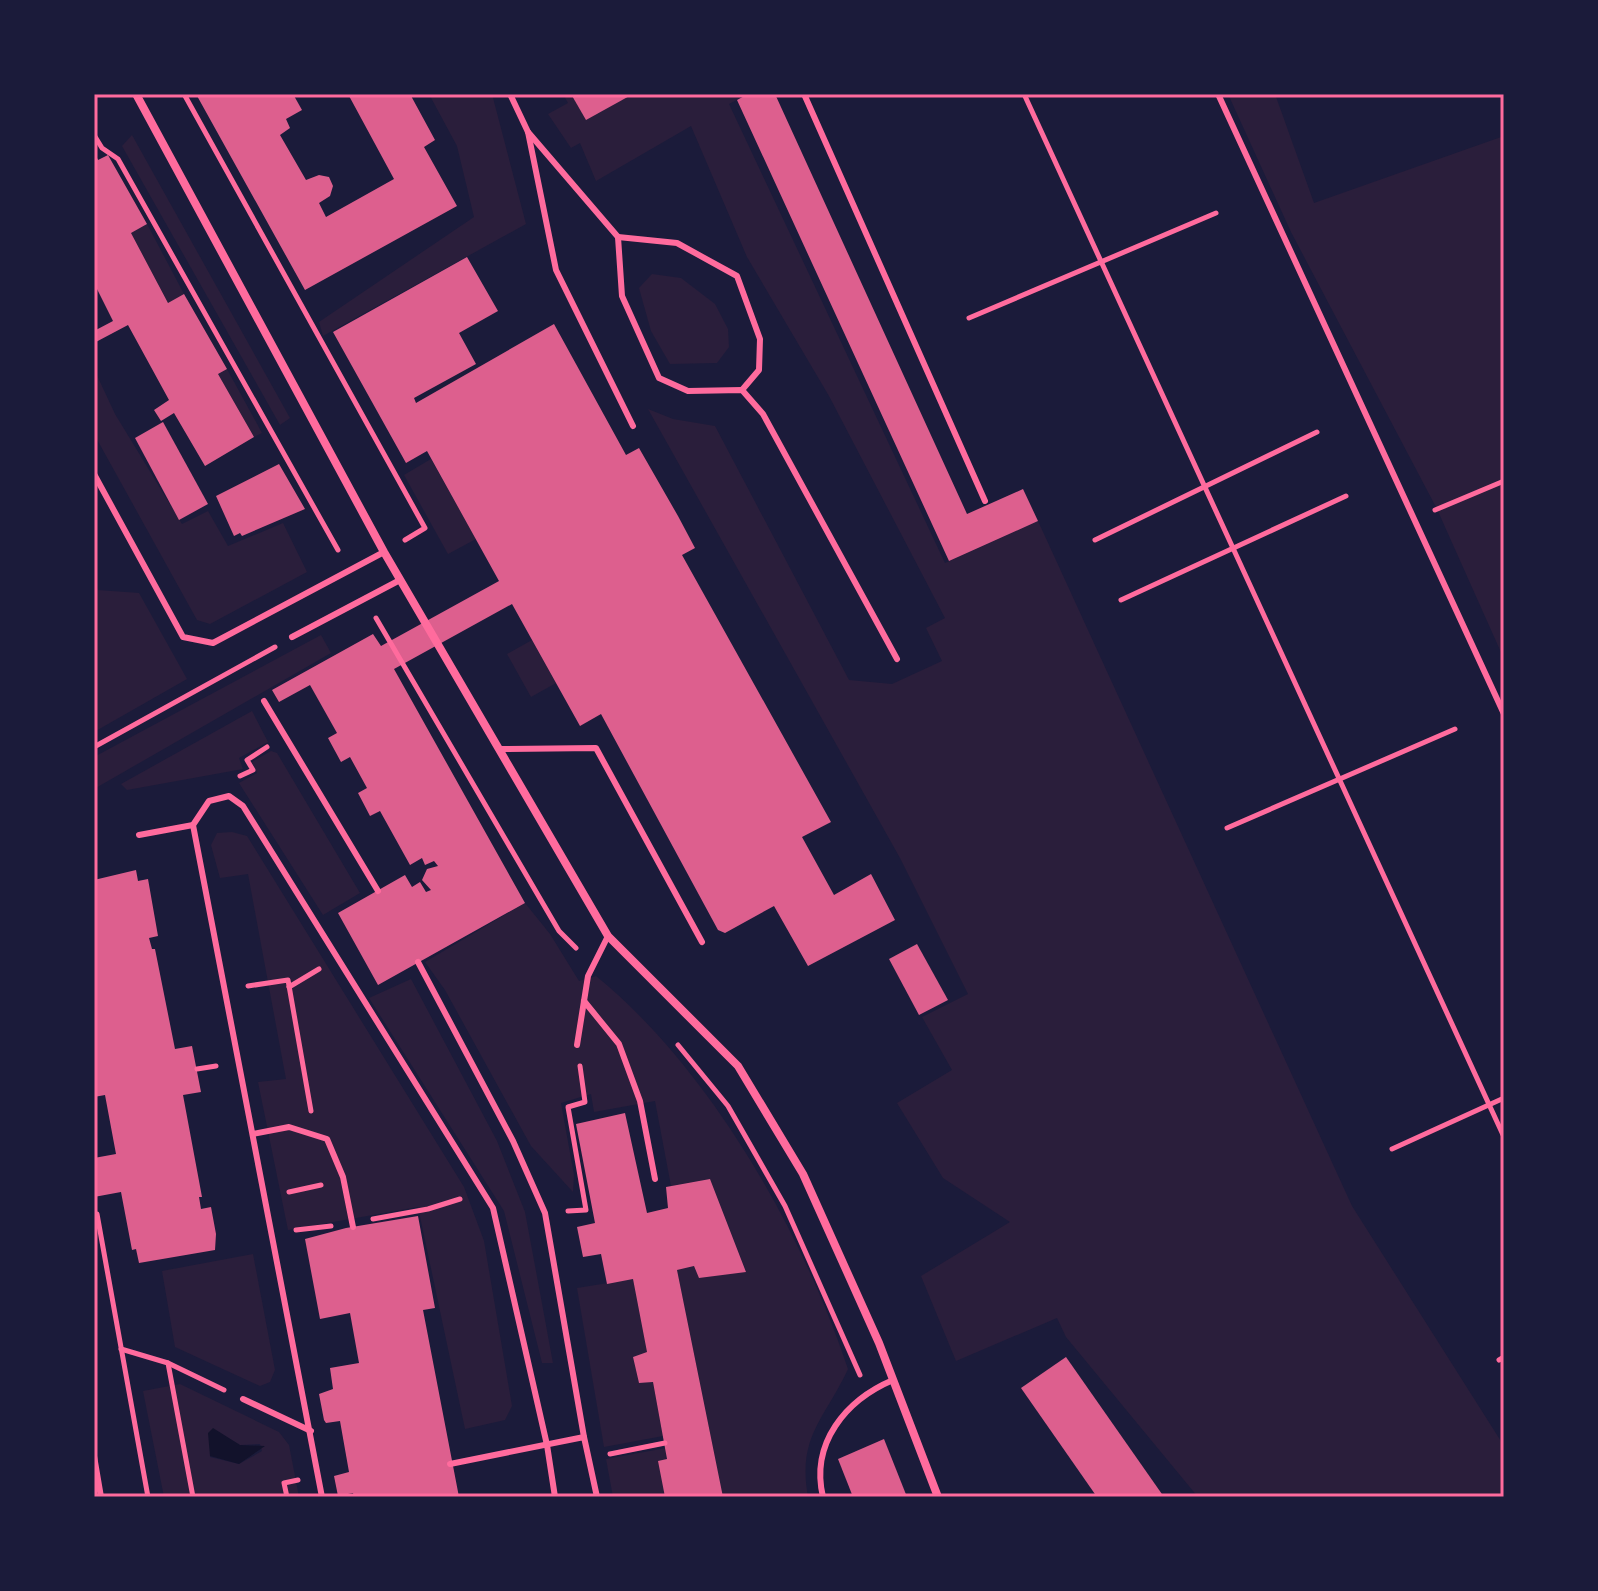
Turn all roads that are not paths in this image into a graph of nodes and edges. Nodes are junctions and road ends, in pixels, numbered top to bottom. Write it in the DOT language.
graph roads {
  1 [pos="136,94"];
  2 [pos="510,94"];
  3 [pos="804,94"];
  4 [pos="1218,94"];
  5 [pos="528,132"];
  6 [pos="618,237"];
  7 [pos="742,390"];
  8 [pos="633,426"];
  9 [pos="94,474"];
  10 [pos="985,501"];
  11 [pos="384,552"];
  12 [pos="400,580"];
  13 [pos="292,637"];
  14 [pos="897,659"];
  15 [pos="264,701"];
  16 [pos="1504,714"];
  17 [pos="499,749"];
  18 [pos="193,825"];
  19 [pos="139,835"];
  20 [pos="378,891"];
  21 [pos="608,936"];
  22 [pos="702,942"];
  23 [pos="418,962"];
  24 [pos="584,1001"];
  25 [pos="577,1045"];
  26 [pos="253,1134"];
  27 [pos="655,1179"];
  28 [pos="353,1224"];
  29 [pos="893,1380"];
  30 [pos="243,1399"];
  31 [pos="311,1431"];
  32 [pos="584,1437"];
  33 [pos="547,1445"];
  34 [pos="94,1456"];
  35 [pos="450,1464"];
  36 [pos="101,1497"];
  37 [pos="322,1497"];
  38 [pos="555,1497"];
  39 [pos="597,1497"];
  40 [pos="823,1497"];
  41 [pos="938,1497"];
  1 -- 11 [label="street"];
  2 -- 5 [label="lane"];
  3 -- 10 [label="lane"];
  4 -- 16 [label="lane"];
  5 -- 6 [label="lane"];
  5 -- 8 [label="lane"];
  6 -- 7 [label="lane"];
  6 -- 7 [label="lane"];
  7 -- 14 [label="lane"];
  9 -- 11 [label="lane"];
  11 -- 12 [label="street"];
  12 -- 13 [label="lane"];
  12 -- 17 [label="street"];
  15 -- 20 [label="lane"];
  17 -- 21 [label="street"];
  17 -- 22 [label="lane"];
  18 -- 19 [label="lane"];
  18 -- 26 [label="lane"];
  18 -- 33 [label="lane"];
  21 -- 24 [label="lane"];
  21 -- 29 [label="street"];
  23 -- 32 [label="lane"];
  24 -- 25 [label="lane"];
  24 -- 27 [label="lane"];
  26 -- 28 [label="lane"];
  26 -- 31 [label="lane"];
  29 -- 40 [label="lane"];
  29 -- 41 [label="street"];
  30 -- 31 [label="lane"];
  31 -- 37 [label="lane"];
  32 -- 33 [label="lane"];
  32 -- 39 [label="lane"];
  33 -- 35 [label="lane"];
  33 -- 38 [label="lane"];
  34 -- 36 [label="lane"];
}
